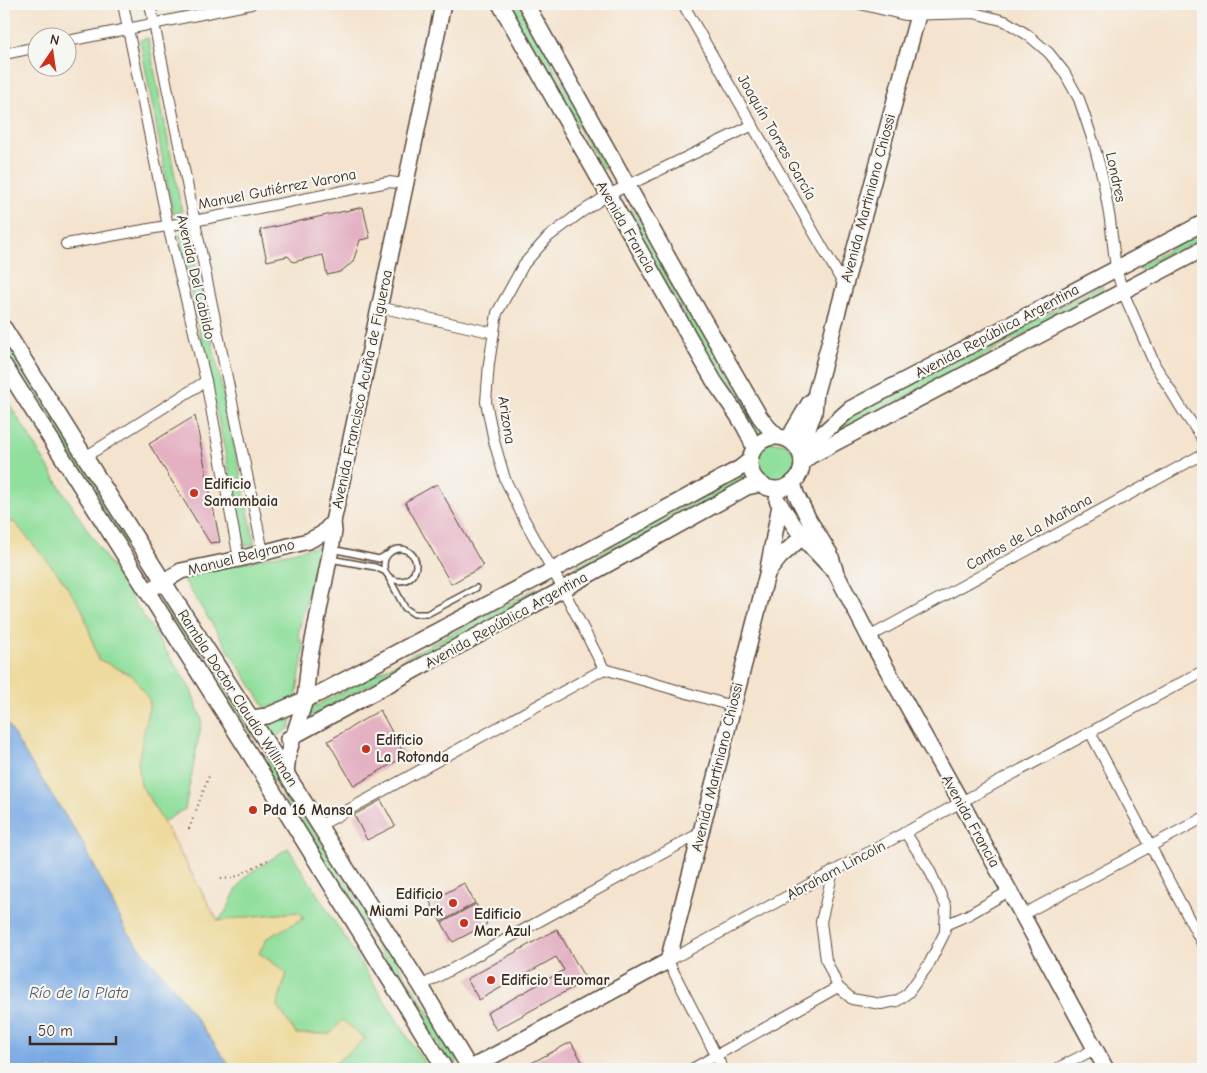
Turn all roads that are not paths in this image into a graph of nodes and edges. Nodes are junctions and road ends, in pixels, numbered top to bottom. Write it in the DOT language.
graph roads {
  1 [pos="123,4"];
  2 [pos="150,4"];
  3 [pos="252,4"];
  4 [pos="443,4"];
  5 [pos="500,4"];
  6 [pos="526,4"];
  7 [pos="683,4"];
  8 [pos="860,4"];
  9 [pos="919,9"];
  10 [pos="154,24"];
  11 [pos="128,29"];
  12 [pos="78,39"];
  13 [pos="28,49"];
  14 [pos="4,54"];
  15 [pos="752,125"];
  16 [pos="406,184"];
  17 [pos="628,185"];
  18 [pos="608,195"];
  19 [pos="194,221"];
  20 [pos="1203,223"];
  21 [pos="168,226"];
  22 [pos="66,244"];
  23 [pos="1203,249"];
  24 [pos="1116,269"];
  25 [pos="844,284"];
  26 [pos="1123,292"];
  27 [pos="378,308"];
  28 [pos="4,328"];
  29 [pos="494,334"];
  30 [pos="4,365"];
  31 [pos="206,381"];
  32 [pos="1203,439"];
  33 [pos="793,448"];
  34 [pos="752,454"];
  35 [pos="1203,454"];
  36 [pos="85,457"];
  37 [pos="793,482"];
  38 [pos="766,486"];
  39 [pos="780,505"];
  40 [pos="809,520"];
  41 [pos="333,522"];
  42 [pos="802,537"];
  43 [pos="263,552"];
  44 [pos="330,554"];
  45 [pos="387,554"];
  46 [pos="239,558"];
  47 [pos="553,570"];
  48 [pos="384,571"];
  49 [pos="836,573"];
  50 [pos="767,574"];
  51 [pos="390,578"];
  52 [pos="163,581"];
  53 [pos="476,588"];
  54 [pos="563,589"];
  55 [pos="147,591"];
  56 [pos="869,637"];
  57 [pos="604,669"];
  58 [pos="1203,671"];
  59 [pos="304,700"];
  60 [pos="732,706"];
  61 [pos="251,718"];
  62 [pos="1090,732"];
  63 [pos="293,736"];
  64 [pos="271,749"];
  65 [pos="250,754"];
  66 [pos="286,774"];
  67 [pos="961,802"];
  68 [pos="1203,818"];
  69 [pos="318,826"];
  70 [pos="700,832"];
  71 [pos="905,832"];
  72 [pos="1151,846"];
  73 [pos="833,871"];
  74 [pos="1009,891"];
  75 [pos="1022,915"];
  76 [pos="945,925"];
  77 [pos="1203,945"];
  78 [pos="668,961"];
  79 [pos="421,986"];
  80 [pos="838,987"];
  81 [pos="1095,1049"];
  82 [pos="716,1055"];
  83 [pos="444,1069"];
  84 [pos="470,1069"];
  85 [pos="692,1069"];
  86 [pos="723,1069"];
  87 [pos="1056,1069"];
  88 [pos="1106,1069"];
  1 -- 11 [label="street, Avenida Del Cabildo"];
  2 -- 10 [label="street, Avenida Del Cabildo"];
  3 -- 10 [label="street"];
  4 -- 16 [label="street, Avenida Francisco Acuña de Figueroa"];
  5 -- 18 [label="street, Avenida Francia"];
  6 -- 17 [label="street, Avenida Francia"];
  7 -- 15 [label="street, Joaquín Torres García"];
  8 -- 9 [label="street, Londres"];
  9 -- 24 [label="street, Londres"];
  9 -- 25 [label="street, Avenida Martiniano Chiossi"];
  10 -- 11 [label="street"];
  10 -- 19 [label="street, Avenida Del Cabildo"];
  11 -- 12 [label="street"];
  11 -- 21 [label="street, Avenida Del Cabildo"];
  13 -- 14 [label="street"];
  15 -- 17 [label="street, Arizona"];
  15 -- 25 [label="street, Joaquín Torres García"];
  16 -- 19 [label="street, Manuel Gutiérrez Varona"];
  16 -- 27 [label="street, Avenida Francisco Acuña de Figueroa"];
  17 -- 18 [label="street, Arizona"];
  17 -- 33 [label="street, Avenida Francia"];
  18 -- 29 [label="street, Arizona"];
  18 -- 34 [label="street, Avenida Francia"];
  19 -- 21 [label="street, Manuel Gutiérrez Varona"];
  19 -- 43 [label="street, Avenida Del Cabildo"];
  20 -- 24 [label="street, Avenida República Argentina"];
  21 -- 22 [label="street, Manuel Gutiérrez Varona"];
  21 -- 31 [label="street, Avenida Del Cabildo"];
  23 -- 26 [label="street, Avenida República Argentina"];
  24 -- 26 [label="street, Londres"];
  24 -- 33 [label="street, Avenida República Argentina"];
  25 -- 33 [label="street, Avenida Martiniano Chiossi"];
  26 -- 32 [label="street, Londres"];
  26 -- 33 [label="street, Avenida República Argentina"];
  27 -- 29 [label="street"];
  27 -- 41 [label="street, Avenida Francisco Acuña de Figueroa"];
  28 -- 36 [label="street, Rambla Doctor Claudio Williman"];
  29 -- 47 [label="street, Arizona"];
  30 -- 55 [label="street, Rambla Doctor Claudio Williman"];
  31 -- 36 [label="street"];
  31 -- 46 [label="street, Avenida Del Cabildo"];
  33 -- 34 [label="street"];
  33 -- 37 [label="street"];
  34 -- 38 [label="street"];
  34 -- 47 [label="street, Avenida República Argentina"];
  35 -- 56 [label="street, Cantos de La Mañana"];
  36 -- 52 [label="street, Rambla Doctor Claudio Williman"];
  37 -- 38 [label="street"];
  37 -- 40 [label="street, Avenida Francia"];
  38 -- 39 [label="street, Avenida Francia"];
  38 -- 54 [label="street, Avenida República Argentina"];
  39 -- 42 [label="street, Avenida Francia"];
  39 -- 50 [label="street, Avenida Martiniano Chiossi"];
  40 -- 42 [label="street, Avenida Martiniano Chiossi"];
  40 -- 49 [label="street, Avenida Francia"];
  41 -- 43 [label="street, Manuel Belgrano"];
  41 -- 44 [label="street, Avenida Francisco Acuña de Figueroa"];
  42 -- 49 [label="street, Avenida Francia"];
  42 -- 50 [label="street, Avenida Martiniano Chiossi"];
  43 -- 46 [label="street, Manuel Belgrano"];
  44 -- 45 [label="lane"];
  44 -- 48 [label="lane"];
  44 -- 59 [label="street, Avenida Francisco Acuña de Figueroa"];
  45 -- 48 [label="lane"];
  45 -- 51 [label="lane"];
  46 -- 52 [label="street, Manuel Belgrano"];
  47 -- 54 [label="street, Arizona"];
  47 -- 59 [label="street, Avenida República Argentina"];
  48 -- 51 [label="lane"];
  49 -- 56 [label="street, Avenida Francia"];
  50 -- 60 [label="street, Avenida Martiniano Chiossi"];
  51 -- 53 [label="lane"];
  52 -- 55 [label="street, Manuel Belgrano"];
  52 -- 61 [label="street, Rambla Doctor Claudio Williman"];
  54 -- 57 [label="street, Arizona"];
  54 -- 63 [label="street, Avenida República Argentina"];
  55 -- 65 [label="street, Rambla Doctor Claudio Williman"];
  56 -- 67 [label="street, Avenida Francia"];
  57 -- 60 [label="street"];
  57 -- 69 [label="street"];
  58 -- 62 [label="street, Abraham Lincoln"];
  59 -- 61 [label="street, Avenida República Argentina"];
  59 -- 63 [label="street, Avenida Francisco Acuña de Figueroa"];
  60 -- 70 [label="street, Avenida Martiniano Chiossi"];
  61 -- 64 [label="street, Rambla Doctor Claudio Williman"];
  62 -- 67 [label="street, Abraham Lincoln"];
  62 -- 72 [label="street"];
  63 -- 64 [label="street, Avenida República Argentina"];
  63 -- 66 [label="street, Avenida Francisco Acuña de Figueroa"];
  64 -- 65 [label="street, Avenida República Argentina"];
  64 -- 66 [label="street, Rambla Doctor Claudio Williman"];
  65 -- 83 [label="street, Rambla Doctor Claudio Williman"];
  66 -- 69 [label="street, Rambla Doctor Claudio Williman"];
  67 -- 71 [label="street, Abraham Lincoln"];
  67 -- 74 [label="street, Avenida Francia"];
  68 -- 72 [label="street"];
  69 -- 79 [label="street, Rambla Doctor Claudio Williman"];
  70 -- 78 [label="street, Avenida Martiniano Chiossi"];
  70 -- 79 [label="street"];
  71 -- 73 [label="street, Abraham Lincoln"];
  71 -- 76 [label="street"];
  72 -- 75 [label="street"];
  72 -- 77 [label="street"];
  73 -- 78 [label="street, Abraham Lincoln"];
  73 -- 80 [label="street"];
  74 -- 75 [label="street, Avenida Francia"];
  74 -- 76 [label="street"];
  75 -- 81 [label="street, Avenida Francia"];
  76 -- 80 [label="street"];
  78 -- 82 [label="street"];
  78 -- 84 [label="street, Abraham Lincoln"];
  79 -- 84 [label="street, Rambla Doctor Claudio Williman"];
  80 -- 82 [label="street"];
  81 -- 87 [label="street"];
  81 -- 88 [label="street, Avenida Francia"];
  82 -- 85 [label="street"];
  82 -- 86 [label="street"];
}
